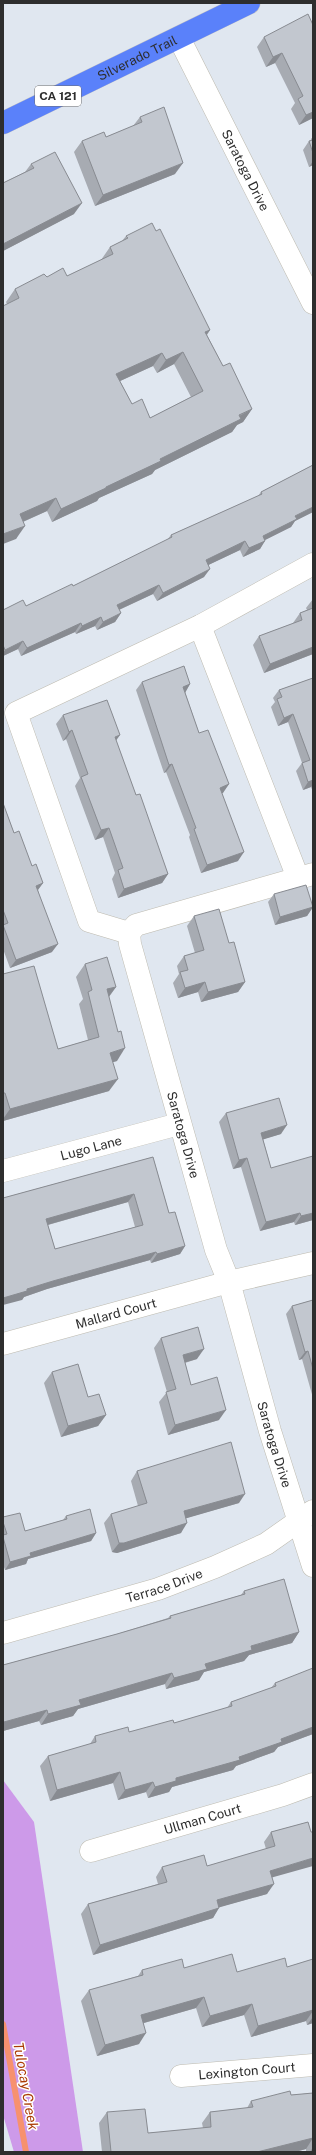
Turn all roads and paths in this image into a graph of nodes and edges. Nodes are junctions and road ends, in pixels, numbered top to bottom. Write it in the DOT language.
graph roads {
  1 [pos="249,3"];
  2 [pos="179,38"];
  3 [pos="3,123"];
  4 [pos="313,303"];
  5 [pos="313,564"];
  6 [pos="200,626"];
  7 [pos="305,876"];
  8 [pos="129,933"];
  9 [pos="179,1124"];
  10 [pos="3,1171"];
  11 [pos="313,1263"];
  12 [pos="229,1282"];
  13 [pos="3,1344"];
  14 [pos="306,1516"];
  15 [pos="313,1566"];
  16 [pos="3,1633"];
  17 [pos="313,1784"];
  18 [pos="91,1851"];
  19 [pos="313,2065"];
  20 [pos="182,2076"];
  1 -- 2 [label="main road, Silverado Trail / CA 121"];
  2 -- 3 [label="main road, Silverado Trail / CA 121"];
  2 -- 4 [label="street, Saratoga Drive"];
  5 -- 6 [label="street"];
  6 -- 7 [label="street"];
  6 -- 8 [label="street"];
  7 -- 8 [label="street"];
  8 -- 9 [label="street, Saratoga Drive"];
  9 -- 10 [label="street, Lugo Lane"];
  9 -- 12 [label="street, Saratoga Drive"];
  11 -- 12 [label="street, Mallard Court"];
  12 -- 13 [label="street, Mallard Court"];
  12 -- 14 [label="street, Saratoga Drive"];
  14 -- 15 [label="street, Saratoga Drive"];
  14 -- 16 [label="street, Terrace Drive"];
  17 -- 18 [label="street, Ullman Court"];
  19 -- 20 [label="street, Lexington Court"];
}
